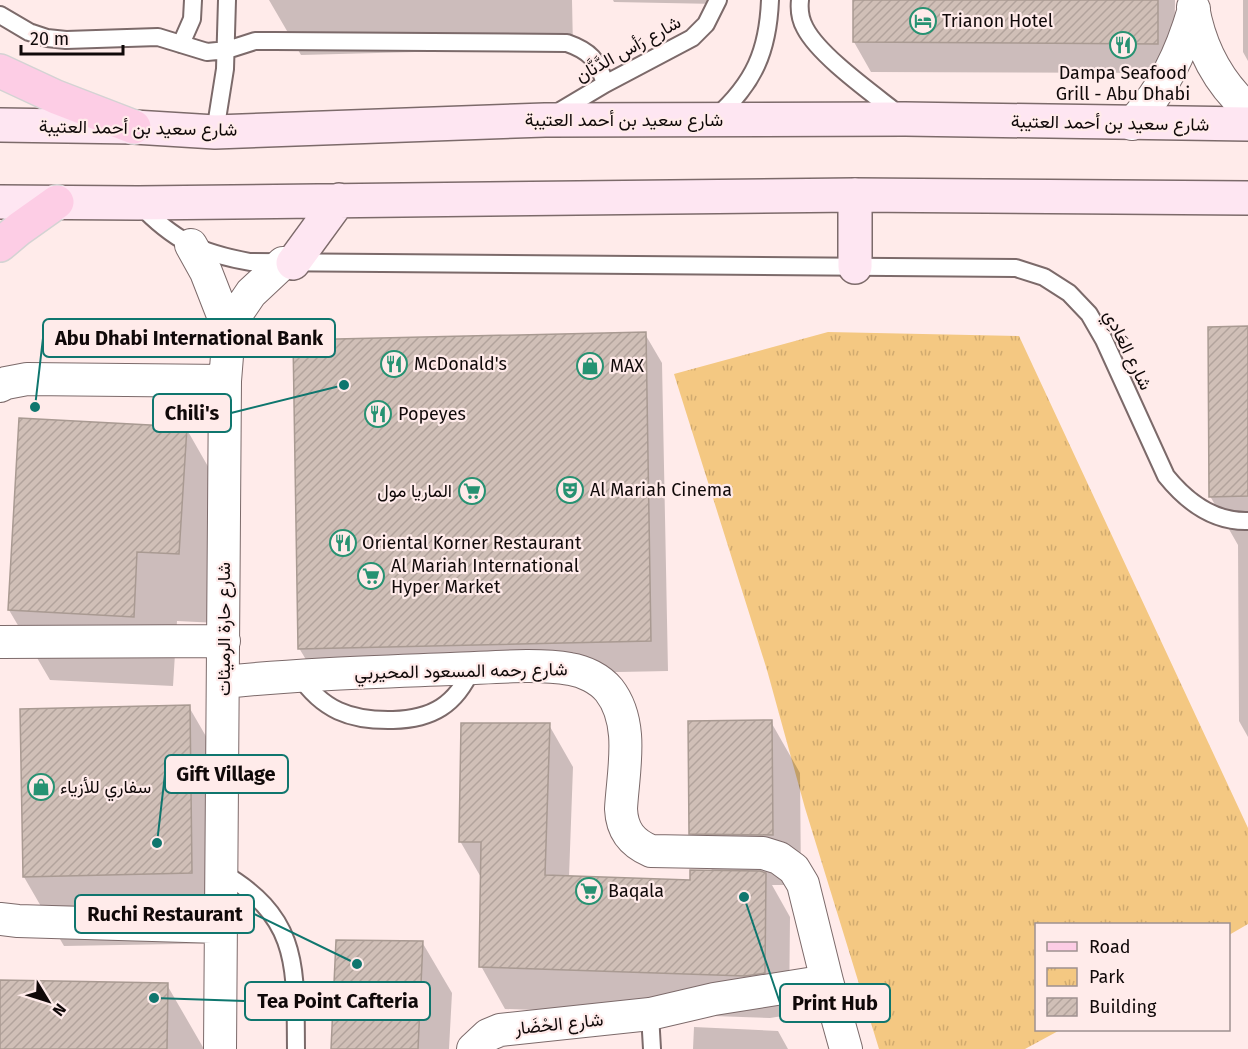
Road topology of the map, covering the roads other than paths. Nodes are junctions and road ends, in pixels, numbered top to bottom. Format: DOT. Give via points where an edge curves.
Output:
graph roads {
  1 [pos="193,0"];
  2 [pos="227,0"];
  3 [pos="718,0"];
  4 [pos="770,0"];
  5 [pos="800,0"];
  6 [pos="1193,4"];
  7 [pos="0,15"];
  8 [pos="181,44"];
  9 [pos="227,50"];
  10 [pos="0,71"];
  11 [pos="605,84"];
  12 [pos="1248,109"];
  13 [pos="905,119"];
  14 [pos="545,120"];
  15 [pos="713,120"];
  16 [pos="1132,124"];
  17 [pos="1248,124"];
  18 [pos="0,125"];
  19 [pos="134,127"];
  20 [pos="215,132"];
  21 [pos="855,195"];
  22 [pos="1245,199"];
  23 [pos="339,200"];
  24 [pos="0,202"];
  25 [pos="57,202"];
  26 [pos="138,203"];
  27 [pos="0,245"];
  28 [pos="191,245"];
  29 [pos="288,263"];
  30 [pos="855,267"];
  31 [pos="229,332"];
  32 [pos="225,381"];
  33 [pos="0,386"];
  34 [pos="1248,521"];
  35 [pos="224,641"];
  36 [pos="0,642"];
  37 [pos="472,668"];
  38 [pos="298,674"];
  39 [pos="224,682"];
  40 [pos="221,872"];
  41 [pos="0,919"];
  42 [pos="220,927"];
  43 [pos="827,981"];
  44 [pos="650,1014"];
  45 [pos="220,1049"];
  46 [pos="296,1049"];
  47 [pos="473,1049"];
  48 [pos="652,1049"];
  49 [pos="846,1049"];
  1 -- 8 [label="lane" via="192,20"];
  2 -- 9 [label="lane"];
  3 -- 11 [label="lane, شارع رَأس الدَّنَّان" via="706,24 692,38"];
  4 -- 15 [label="lane" via="763,52 751,78"];
  5 -- 13 [label="lane" via="805,27 820,48"];
  6 -- 12 [label="street" via="1211,63 1226,87"];
  6 -- 16 [label="street" via="1185,40 1171,70"];
  7 -- 8 [label="lane" via="47,38 158,37"];
  8 -- 9 [label="lane" via="207,52"];
  9 -- 11 [label="lane" via="274,40 567,43 592,57"];
  9 -- 20 [label="lane"];
  10 -- 19 [label="main road"];
  11 -- 14 [label="lane, شارع رَأس الدَّنَّان"];
  13 -- 15 [label="main road, شارع سعيد بن أحمد العتيبة"];
  13 -- 16 [label="main road, شارع سعيد بن أحمد العتيبة"];
  14 -- 15 [label="main road, شارع سعيد بن أحمد العتيبة"];
  14 -- 20 [label="main road, شارع سعيد بن أحمد العتيبة"];
  16 -- 17 [label="main road, شارع سعيد بن أحمد العتيبة"];
  18 -- 19 [label="main road, شارع سعيد بن أحمد العتيبة"];
  19 -- 20 [label="main road, شارع سعيد بن أحمد العتيبة"];
  21 -- 22 [label="main road"];
  21 -- 23 [label="main road"];
  21 -- 30 [label="main road"];
  23 -- 26 [label="main road"];
  23 -- 29 [label="main road"];
  24 -- 25 [label="main road"];
  25 -- 26 [label="main road"];
  25 -- 27 [label="main road"];
  26 -- 28 [label="lane, شارع العَادِي" via="160,226"];
  28 -- 29 [label="lane, شارع العَادِي" via="226,258"];
  28 -- 31 [label="street, شارع حارة الرميثات" via="219,301"];
  29 -- 30 [label="lane, شارع العَادِي"];
  29 -- 31 [label="street, شارع حارة الرميثات" via="251,293"];
  30 -- 34 [label="lane, شارع العَادِي" via="1016,268 1044,277 1069,293 1089,314 1104,340 1166,476 1180,494 1219,517"];
  31 -- 32 [label="street, شارع حارة الرميثات"];
  32 -- 33 [label="street" via="27,379"];
  32 -- 35 [label="street, شارع حارة الرميثات"];
  35 -- 36 [label="street"];
  35 -- 39 [label="street, شارع حارة الرميثات"];
  37 -- 38 [label="street, شارع رحمه المسعود المحيربي"];
  37 -- 38 [label="lane" via="466,683 443,707 429,715 405,720 364,720 340,713 319,700"];
  37 -- 43 [label="street, شارع رحمه المسعود المحيربي" via="572,669 591,676 608,689 620,706 625,726 621,821 632,840 651,851 763,853 779,858 794,869 803,884"];
  38 -- 39 [label="street, شارع رحمه المسعود المحيربي"];
  39 -- 40 [label="street, شارع حارة الرميثات"];
  40 -- 42 [label="street, شارع حارة الرميثات"];
  40 -- 46 [label="lane" via="244,885 262,902 278,923 288,946 294,971"];
  41 -- 42 [label="street"];
  42 -- 45 [label="street, شارع حارة الرميثات"];
  43 -- 44 [label="street, شارع الحْضَار" via="714,999"];
  43 -- 49 [label="street, شارع رحمه المسعود المحيربي"];
  44 -- 47 [label="street, شارع الحْضَار" via="500,1030"];
  44 -- 48 [label="lane"];
}
